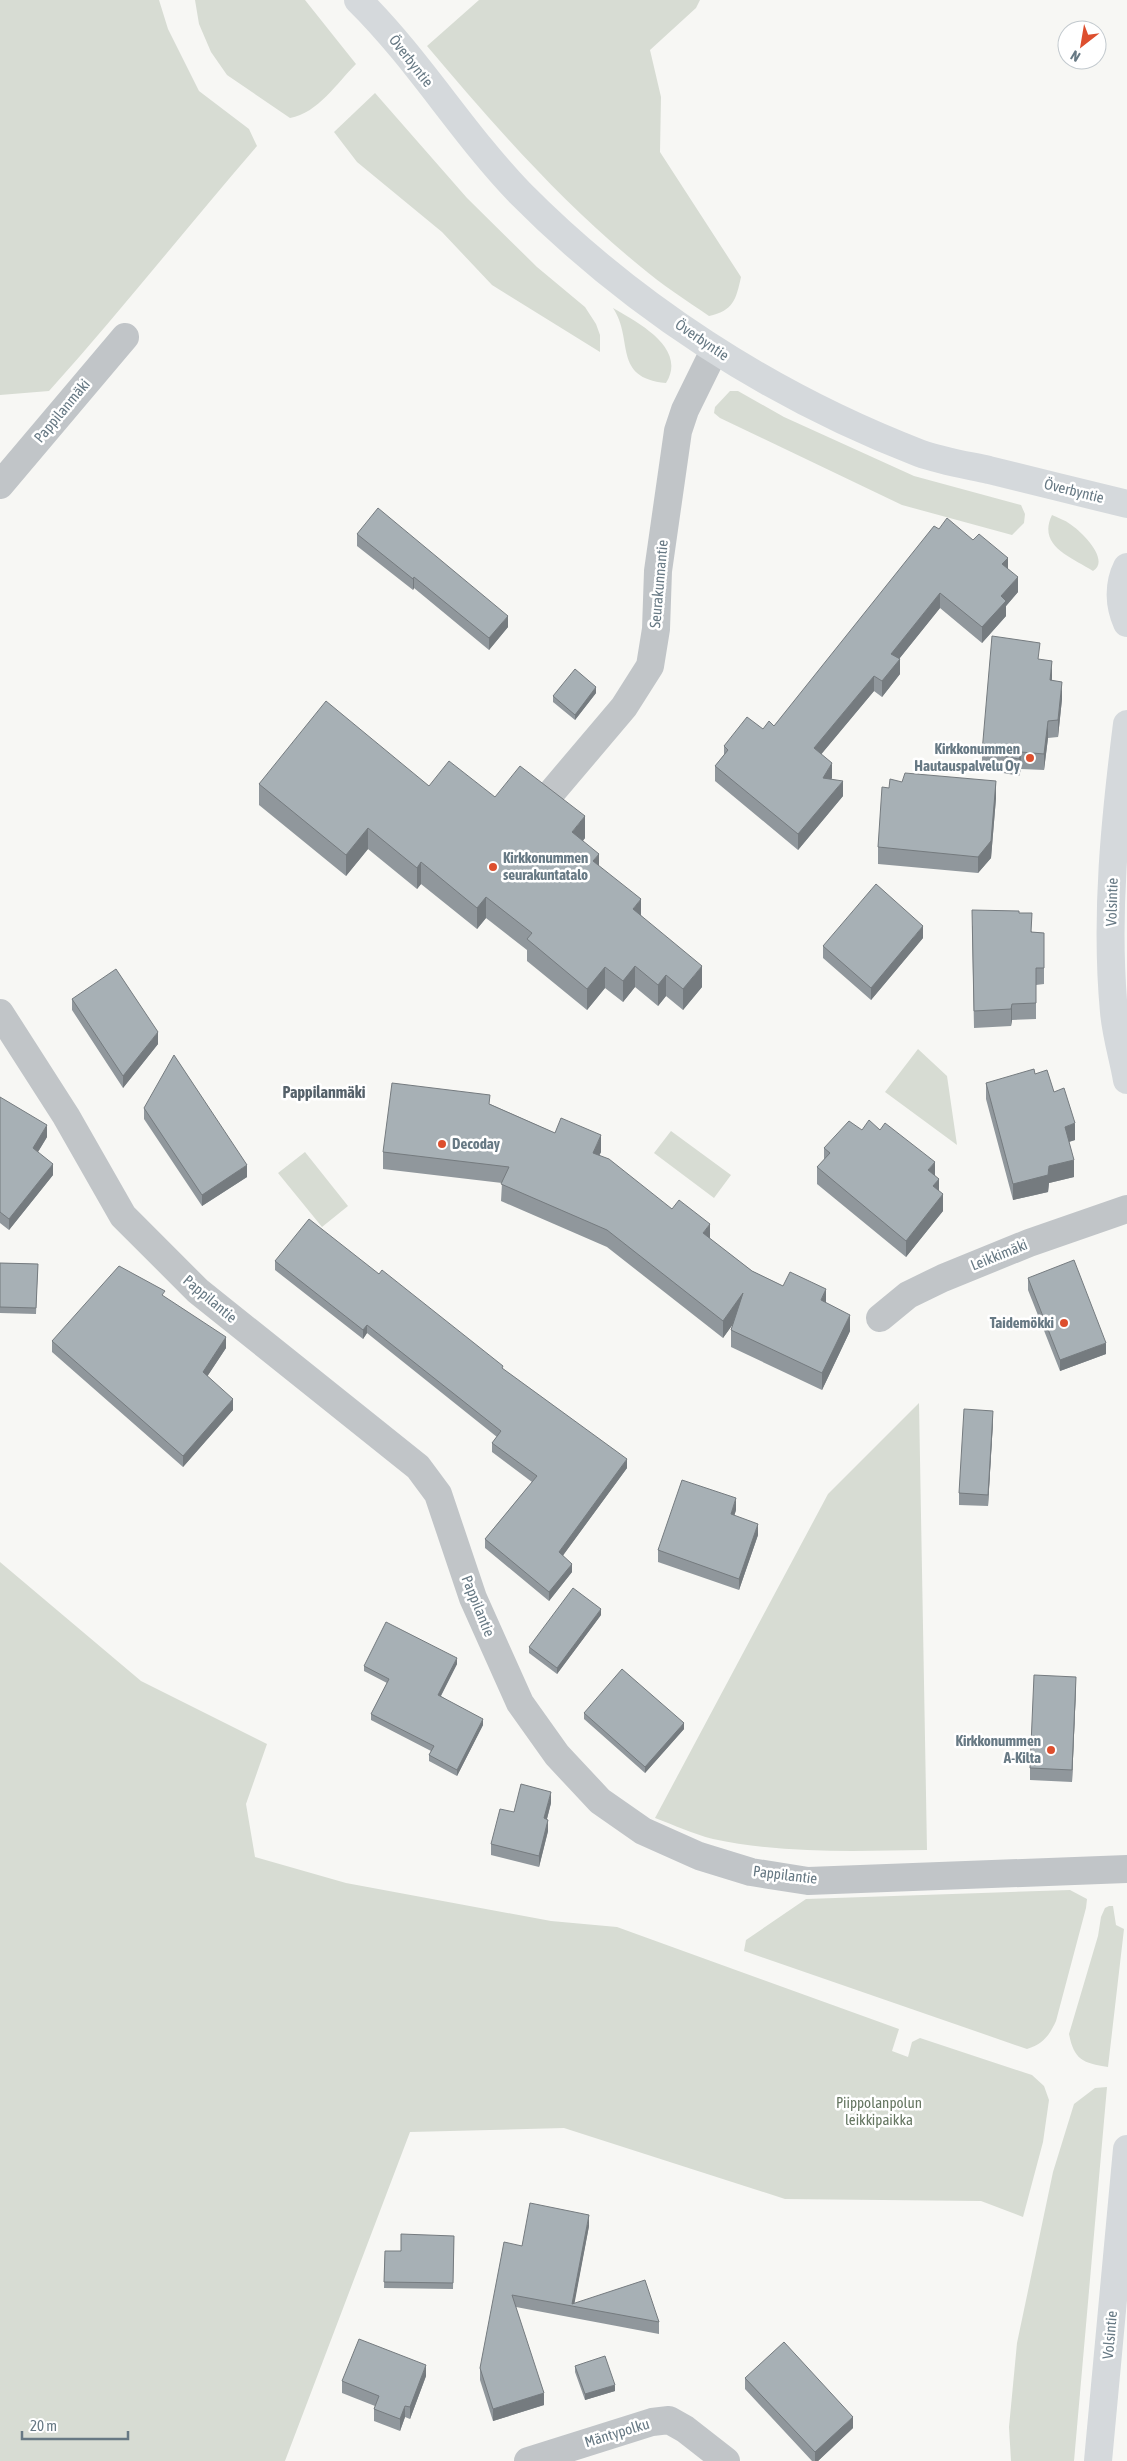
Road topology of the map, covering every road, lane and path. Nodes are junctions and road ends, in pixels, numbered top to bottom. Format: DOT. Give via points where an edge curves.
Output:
graph roads {
  1 [pos="358,0"];
  2 [pos="372,9"];
  3 [pos="125,337"];
  4 [pos="714,350"];
  5 [pos="0,485"];
  6 [pos="1127,504"];
  7 [pos="1127,567"];
  8 [pos="1127,623"];
  9 [pos="1127,724"];
  10 [pos="552,792"];
  11 [pos="0,1013"];
  12 [pos="1127,1080"];
  13 [pos="1127,1209"];
  14 [pos="880,1318"];
  15 [pos="1127,1869"];
  16 [pos="1127,2150"];
  17 [pos="528,2461"];
  18 [pos="726,2461"];
  19 [pos="1098,2461"];
  1 -- 2 [label="street, Överbyntie"];
  2 -- 4 [label="street, Överbyntie" via="471,137 520,192 567,238 619,281"];
  3 -- 5 [label="street, Pappilanmäki"];
  4 -- 6 [label="street, Överbyntie" via="816,407 921,454"];
  4 -- 10 [label="street, Seurakunnantie" via="678,431 658,571 656,629 650,666 624,707"];
  7 -- 8 [label="street" via="1121,580 1121,611"];
  9 -- 12 [label="street, Volsintie" via="1110,903 1114,1015"];
  11 -- 15 [label="street, Pappilantie" via="66,1116 123,1216 198,1291 418,1467 438,1494 473,1598 520,1703 557,1755 600,1801 643,1831 699,1856 751,1872 808,1881"];
  13 -- 14 [label="street, Leikkimäki" via="1029,1243 943,1278 908,1295"];
  16 -- 19 [label="street, Volsintie"];
  17 -- 18 [label="street, Mäntypolku" via="652,2422 669,2420"];
}
